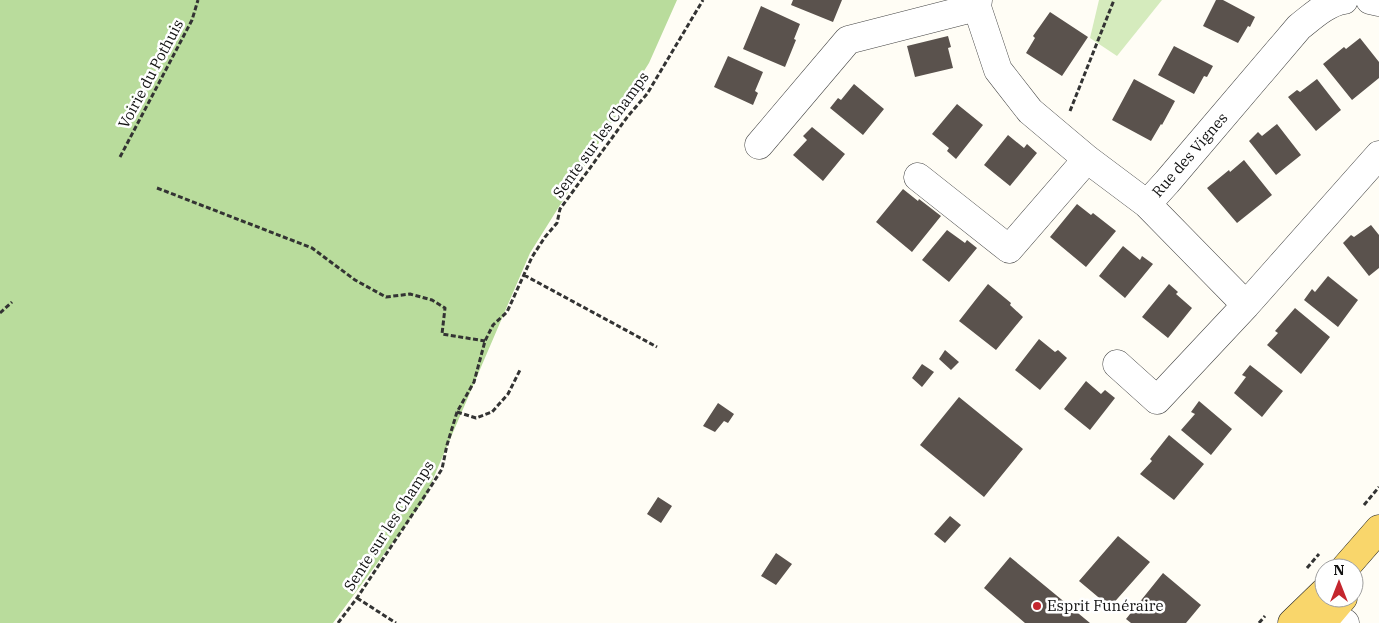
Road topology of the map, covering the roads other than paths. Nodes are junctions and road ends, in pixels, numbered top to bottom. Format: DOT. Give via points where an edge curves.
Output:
graph roads {
  1 [pos="1344,0"];
  2 [pos="1370,0"];
  3 [pos="1379,2"];
  4 [pos="978,4"];
  5 [pos="759,146"];
  6 [pos="1379,154"];
  7 [pos="1087,159"];
  8 [pos="918,177"];
  9 [pos="1147,204"];
  10 [pos="1246,305"];
  11 [pos="1117,364"];
  12 [pos="1379,529"];
  13 [pos="1379,556"];
  14 [pos="1354,558"];
  15 [pos="1364,573"];
  16 [pos="1333,610"];
  17 [pos="1292,623"];
  1 -- 9 [label="street, Rue des Vignes" via="1321,10 1299,28"];
  2 -- 3 [label="street"];
  4 -- 5 [label="street" via="848,40"];
  4 -- 7 [label="street, Rue des Vignes" via="998,70 1030,111"];
  6 -- 10 [label="street"];
  7 -- 8 [label="street" via="1009,249"];
  7 -- 9 [label="street, Rue des Vignes"];
  9 -- 10 [label="street"];
  10 -- 11 [label="street" via="1157,400"];
  12 -- 14 [label="main road"];
  13 -- 15 [label="main road"];
  16 -- 17 [label="main road"];
}
